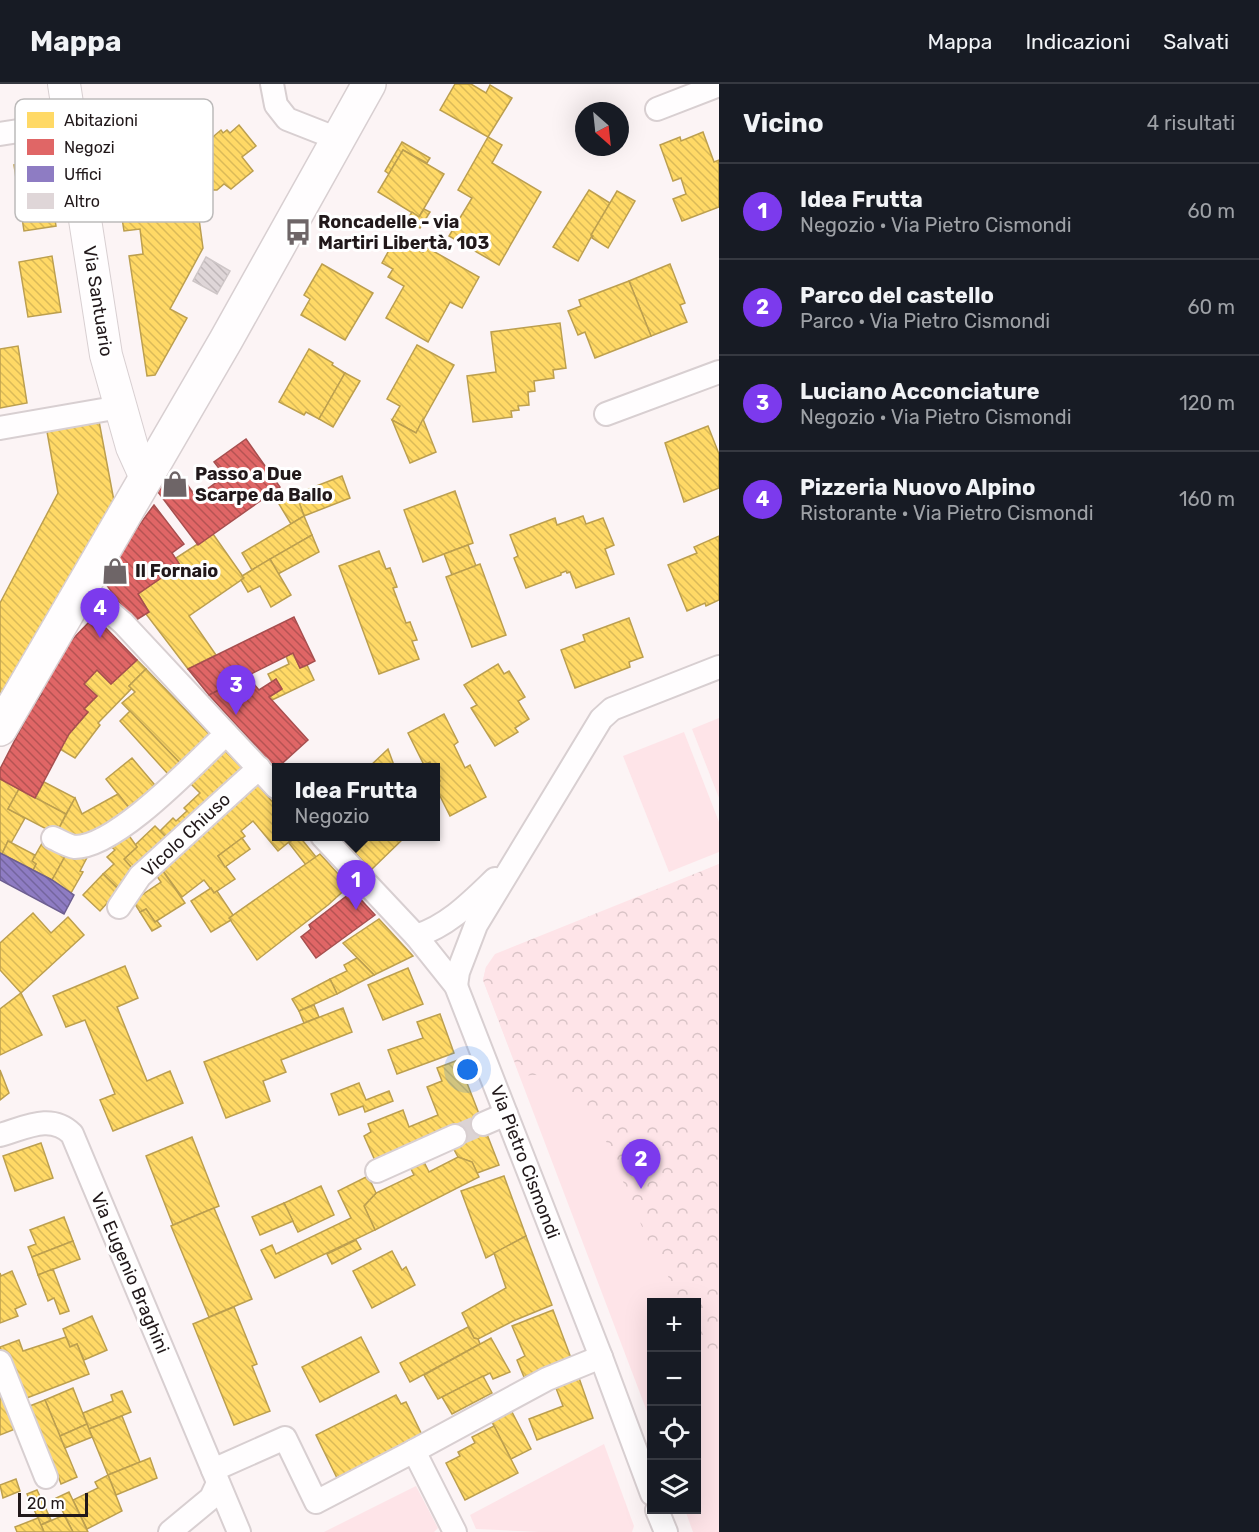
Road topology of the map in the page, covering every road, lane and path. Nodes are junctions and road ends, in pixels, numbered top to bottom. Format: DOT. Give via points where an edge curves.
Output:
graph roads {
  1 [pos="64,84"];
  2 [pos="272,84"];
  3 [pos="369,84"];
  4 [pos="719,85"];
  5 [pos="66,99"];
  6 [pos="657,109"];
  7 [pos="15,132"];
  8 [pos="0,134"];
  9 [pos="338,139"];
  10 [pos="85,222"];
  11 [pos="719,372"];
  12 [pos="120,407"];
  13 [pos="606,414"];
  14 [pos="0,428"];
  15 [pos="146,478"];
  16 [pos="73,603"];
  17 [pos="719,668"];
  18 [pos="0,729"];
  19 [pos="226,734"];
  20 [pos="259,768"];
  21 [pos="272,783"];
  22 [pos="53,838"];
  23 [pos="326,841"];
  24 [pos="524,846"];
  25 [pos="119,907"];
  26 [pos="455,916"];
  27 [pos="416,936"];
  28 [pos="440,964"];
  29 [pos="456,986"];
  30 [pos="506,1114"];
  31 [pos="483,1124"];
  32 [pos="0,1135"];
  33 [pos="455,1136"];
  34 [pos="376,1171"];
  35 [pos="601,1357"];
  36 [pos="0,1362"];
  37 [pos="414,1451"];
  38 [pos="216,1476"];
  39 [pos="46,1477"];
  40 [pos="647,1483"];
  41 [pos="659,1514"];
  42 [pos="170,1532"];
  43 [pos="239,1532"];
  44 [pos="455,1532"];
  45 [pos="666,1532"];
  1 -- 5 [label="street, Via Santuario"];
  2 -- 9 [label="street" via="276,105 287,119"];
  3 -- 9 [label="main road"];
  4 -- 6 [label="street"];
  7 -- 8 [label="street"];
  9 -- 15 [label="main road"];
  10 -- 12 [label="street, Via Santuario" via="106,355"];
  11 -- 13 [label="street"];
  12 -- 14 [label="street"];
  12 -- 15 [label="street, Via Santuario"];
  15 -- 16 [label="main road"];
  16 -- 18 [label="main road"];
  16 -- 19 [label="street" via="90,601 123,623"];
  17 -- 24 [label="street" via="612,709 601,719"];
  19 -- 20 [label="street"];
  19 -- 22 [label="street" via="133,820 89,845 70,846"];
  20 -- 21 [label="street"];
  20 -- 25 [label="street, Vicolo Chiuso" via="140,876"];
  23 -- 27 [label="street, Via Pietro Cismondi"];
  24 -- 26 [label="street"];
  24 -- 29 [label="street" via="476,925"];
  26 -- 27 [label="street"];
  26 -- 28 [label="street" via="437,942"];
  27 -- 28 [label="street, Via Pietro Cismondi"];
  28 -- 29 [label="street, Via Pietro Cismondi"];
  29 -- 30 [label="street, Via Pietro Cismondi"];
  30 -- 31 [label="street"];
  30 -- 35 [label="street, Via Pietro Cismondi"];
  32 -- 38 [label="street, Via Eugenio Braghini" via="44,1122 64,1126 72,1134"];
  33 -- 34 [label="street"];
  35 -- 37 [label="street" via="547,1378"];
  35 -- 40 [label="street, Via Pietro Cismondi"];
  36 -- 39 [label="street"];
  37 -- 38 [label="street" via="316,1503 285,1438"];
  37 -- 44 [label="street"];
  38 -- 42 [label="street" via="211,1498"];
  38 -- 43 [label="street, Via Eugenio Braghini"];
  41 -- 45 [label="street"];
}
